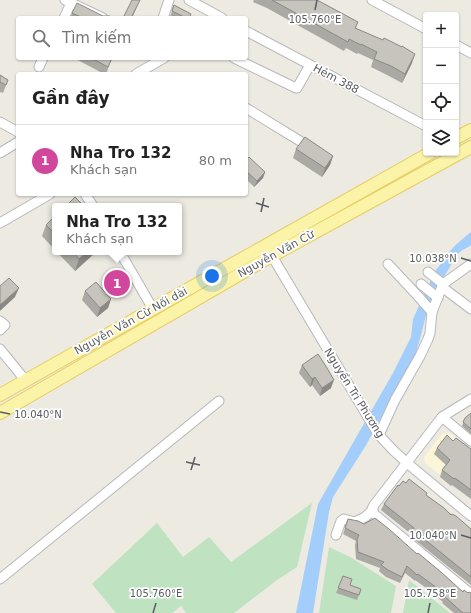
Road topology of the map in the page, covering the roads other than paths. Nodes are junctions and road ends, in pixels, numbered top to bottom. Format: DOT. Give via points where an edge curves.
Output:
graph roads {
  1 [pos="170,0"];
  2 [pos="189,0"];
  3 [pos="372,0"];
  4 [pos="68,2"];
  5 [pos="64,16"];
  6 [pos="99,16"];
  7 [pos="164,16"];
  8 [pos="218,16"];
  9 [pos="423,27"];
  10 [pos="248,32"];
  11 [pos="459,47"];
  12 [pos="471,53"];
  13 [pos="42,60"];
  14 [pos="160,60"];
  15 [pos="238,60"];
  16 [pos="310,65"];
  17 [pos="39,67"];
  18 [pos="140,72"];
  19 [pos="248,109"];
  20 [pos="0,122"];
  21 [pos="423,124"];
  22 [pos="471,130"];
  23 [pos="16,131"];
  24 [pos="459,136"];
  25 [pos="300,141"];
  26 [pos="16,143"];
  27 [pos="471,147"];
  28 [pos="0,153"];
  29 [pos="425,156"];
  30 [pos="47,196"];
  31 [pos="0,223"];
  32 [pos="269,251"];
  33 [pos="122,255"];
  34 [pos="388,264"];
  35 [pos="471,264"];
  36 [pos="430,274"];
  37 [pos="442,284"];
  38 [pos="423,286"];
  39 [pos="436,296"];
  40 [pos="153,309"];
  41 [pos="471,309"];
  42 [pos="431,311"];
  43 [pos="0,321"];
  44 [pos="0,330"];
  45 [pos="0,349"];
  46 [pos="26,381"];
  47 [pos="0,395"];
  48 [pos="471,400"];
  49 [pos="219,401"];
  50 [pos="0,413"];
  51 [pos="442,417"];
  52 [pos="378,435"];
  53 [pos="471,441"];
  54 [pos="406,463"];
  55 [pos="372,509"];
  56 [pos="471,516"];
  57 [pos="336,535"];
  58 [pos="0,579"];
  59 [pos="471,594"];
  1 -- 7 [label="street"];
  2 -- 8 [label="street"];
  3 -- 9 [label="street"];
  4 -- 5 [label="street"];
  4 -- 6 [label="street"];
  10 -- 16 [label="street, Hẻm 388"];
  11 -- 12 [label="street"];
  13 -- 17 [label="street"];
  14 -- 18 [label="street"];
  15 -- 16 [label="street" via="296,88"];
  16 -- 21 [label="street, Hẻm 388"];
  19 -- 25 [label="street"];
  20 -- 23 [label="street"];
  22 -- 24 [label="main road"];
  26 -- 28 [label="street"];
  27 -- 32 [label="main road, Nguyễn Văn Cừ"];
  29 -- 32 [label="main road, Nguyễn Văn Cừ Nối dài"];
  30 -- 31 [label="street"];
  32 -- 40 [label="main road, Nguyễn Văn Cừ Nối dài"];
  32 -- 50 [label="main road, Nguyễn Văn Cừ"];
  32 -- 52 [label="street, Nguyển Tri Phương"];
  33 -- 40 [label="street"];
  34 -- 42 [label="street"];
  35 -- 37 [label="street"];
  36 -- 37 [label="street"];
  37 -- 39 [label="street"];
  37 -- 41 [label="street"];
  38 -- 39 [label="street"];
  39 -- 42 [label="street"];
  40 -- 46 [label="main road, Nguyễn Văn Cừ Nối dài"];
  42 -- 52 [label="street" via="428,339"];
  43 -- 44 [label="street" via="5,325"];
  45 -- 46 [label="street"];
  46 -- 47 [label="main road, Nguyễn Văn Cừ Nối dài"];
  48 -- 51 [label="street"];
  49 -- 58 [label="street"];
  51 -- 53 [label="street"];
  51 -- 54 [label="street"];
  52 -- 54 [label="street, Nguyển Tri Phương"];
  54 -- 55 [label="street"];
  54 -- 56 [label="street, Nguyển Tri Phương"];
  55 -- 57 [label="street" via="365,517 355,522 344,519 341,521"];
  55 -- 59 [label="street" via="374,514"];
}
